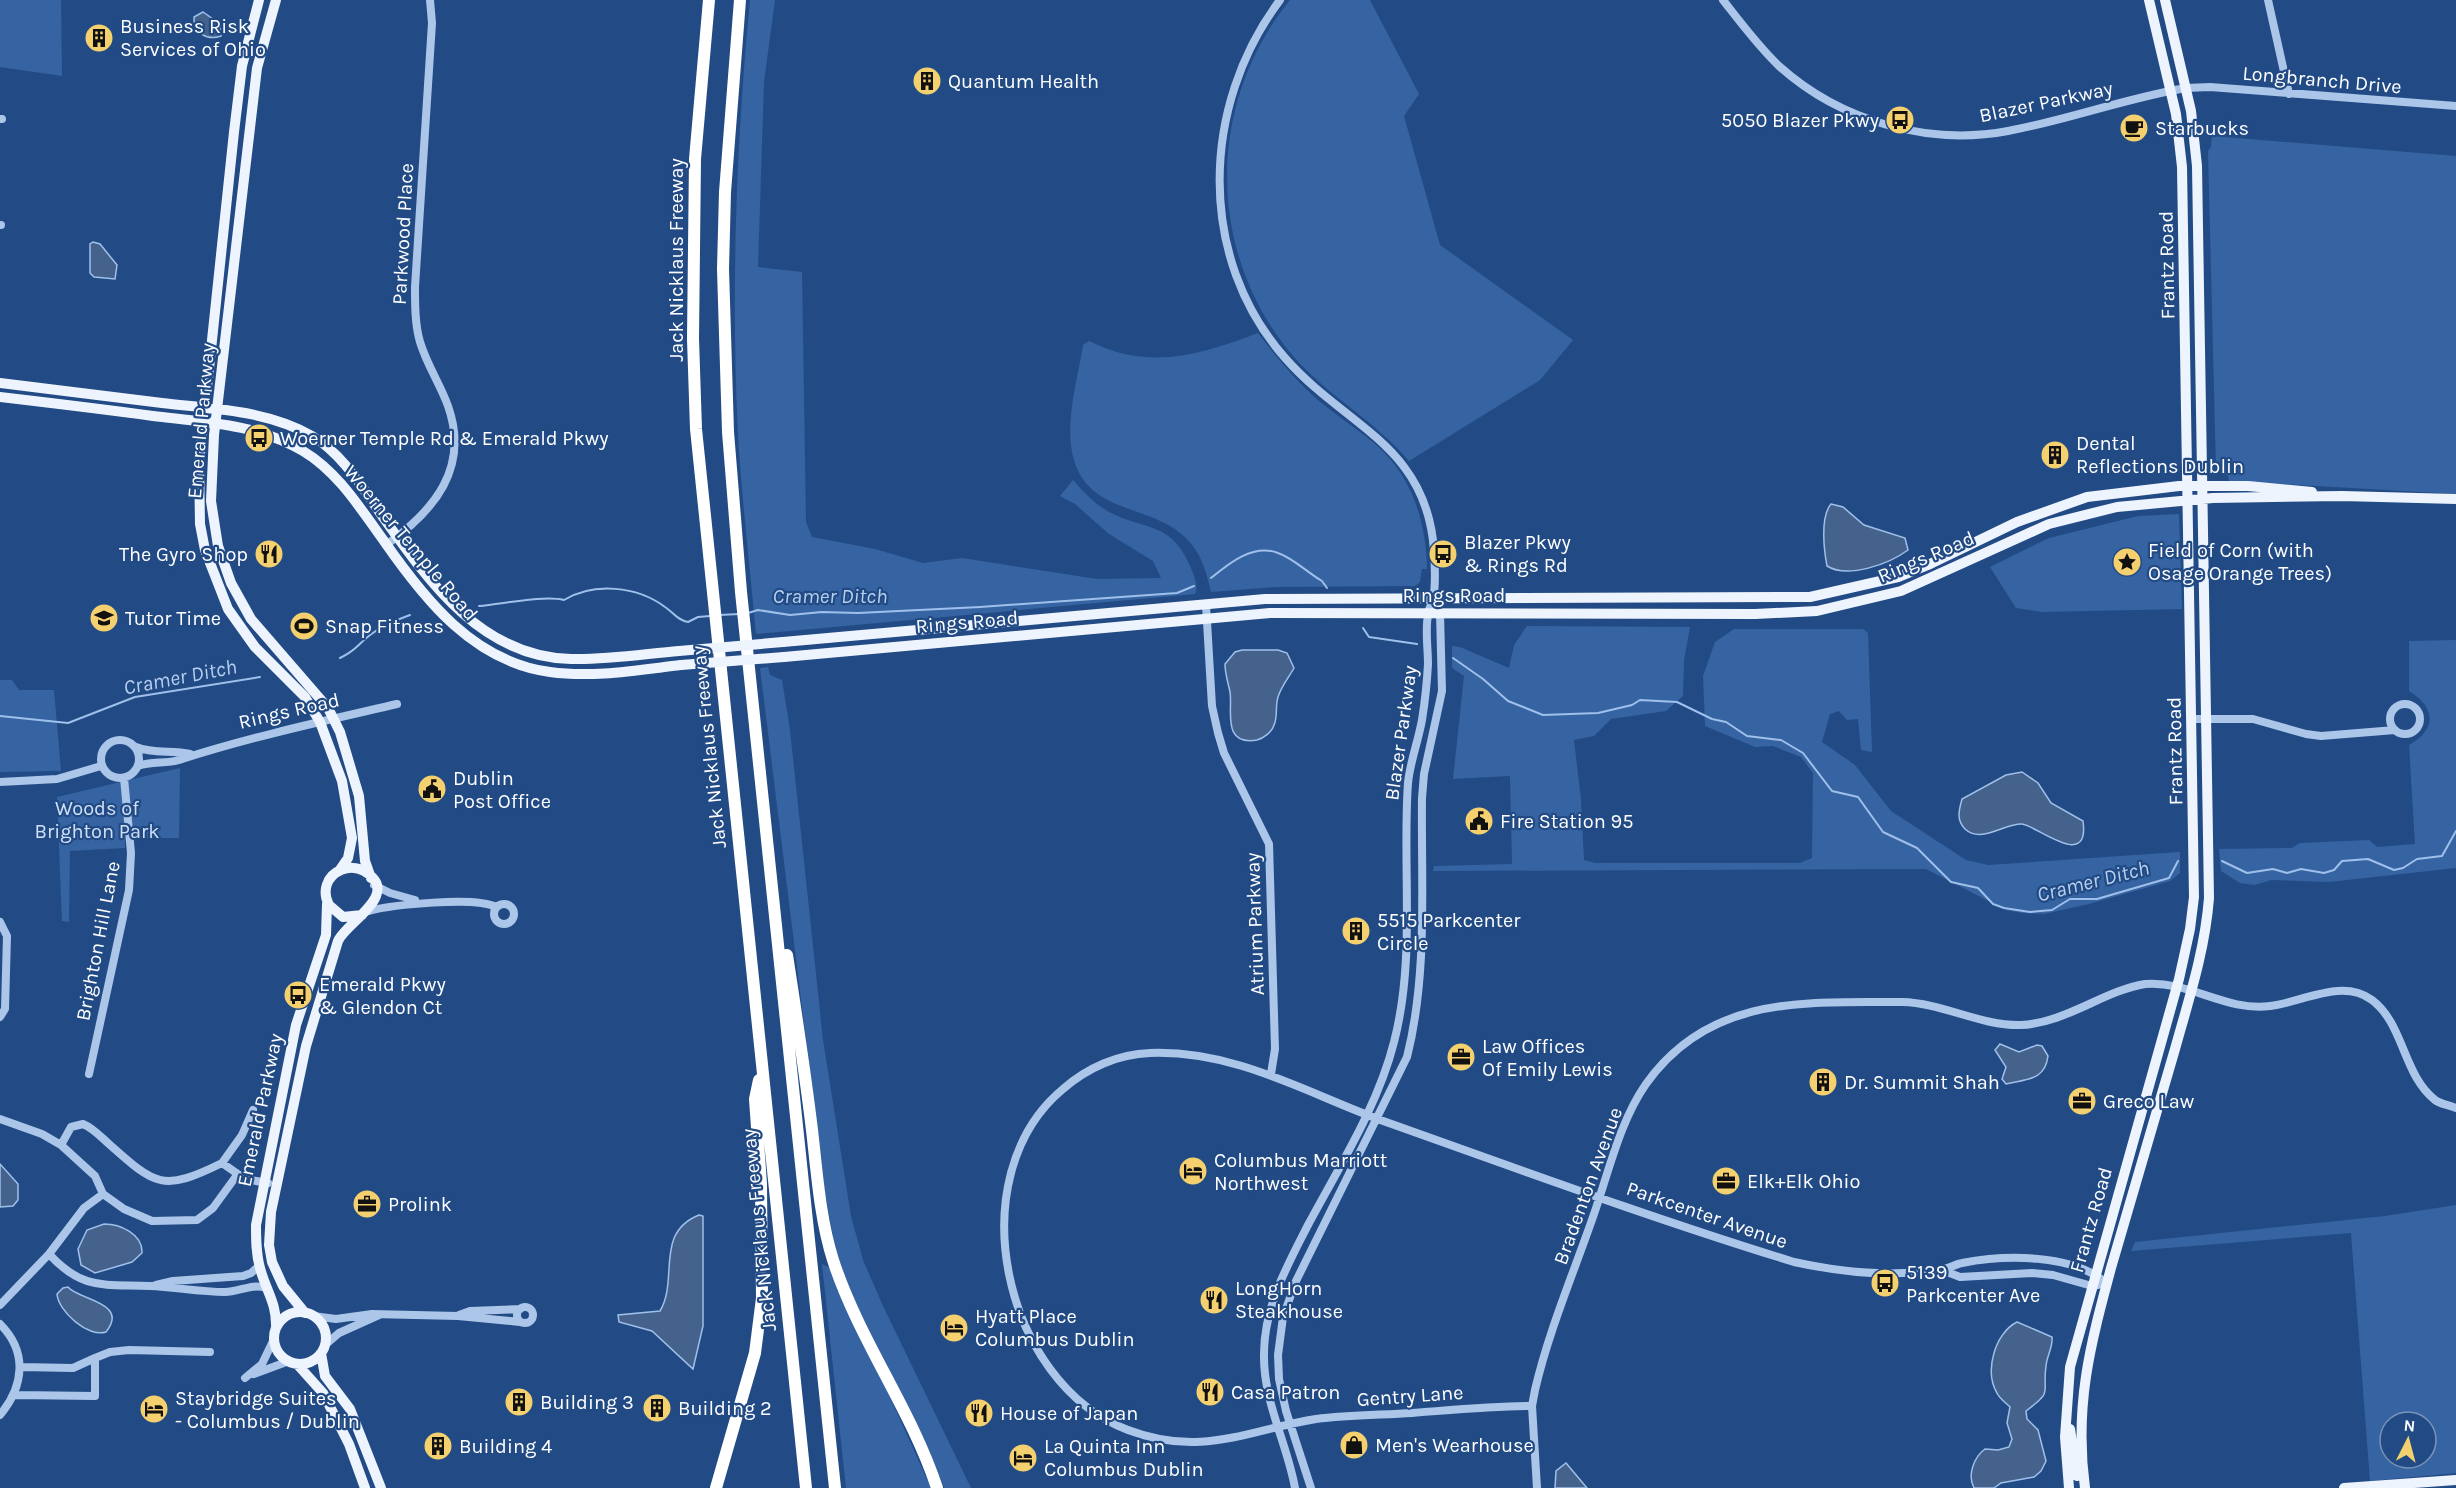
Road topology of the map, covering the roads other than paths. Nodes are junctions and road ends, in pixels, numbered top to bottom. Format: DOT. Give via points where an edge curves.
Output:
graph roads {
  1 [pos="259,0"];
  2 [pos="276,0"];
  3 [pos="430,0"];
  4 [pos="702,0"];
  5 [pos="709,0"];
  6 [pos="740,0"];
  7 [pos="1280,0"];
  8 [pos="1723,0"];
  9 [pos="2149,0"];
  10 [pos="2165,0"];
  11 [pos="2268,0"];
  12 [pos="2156,30"];
  13 [pos="2186,88"];
  14 [pos="2171,90"];
  15 [pos="2289,94"];
  16 [pos="2456,106"];
  17 [pos="695,159"];
  18 [pos="2196,160"];
  19 [pos="0,383"];
  20 [pos="0,397"];
  21 [pos="206,408"];
  22 [pos="218,409"];
  23 [pos="204,422"];
  24 [pos="216,423"];
  25 [pos="2188,486"];
  26 [pos="2204,486"];
  27 [pos="2342,496"];
  28 [pos="2189,499"];
  29 [pos="2204,499"];
  30 [pos="2456,499"];
  31 [pos="397,537"];
  32 [pos="386,545"];
  33 [pos="1433,598"];
  34 [pos="1206,605"];
  35 [pos="1428,613"];
  36 [pos="1440,613"];
  37 [pos="1209,618"];
  38 [pos="550,657"];
  39 [pos="549,672"];
  40 [pos="397,704"];
  41 [pos="334,719"];
  42 [pos="2192,719"];
  43 [pos="2207,719"];
  44 [pos="320,722"];
  45 [pos="2395,730"];
  46 [pos="136,747"];
  47 [pos="190,754"];
  48 [pos="101,766"];
  49 [pos="138,766"];
  50 [pos="124,778"];
  51 [pos="0,782"];
  52 [pos="339,871"];
  53 [pos="372,881"];
  54 [pos="772,890"];
  55 [pos="327,901"];
  56 [pos="433,903"];
  57 [pos="496,907"];
  58 [pos="365,913"];
  59 [pos="1,923"];
  60 [pos="2177,988"];
  61 [pos="2191,992"];
  62 [pos="2,1016"];
  63 [pos="762,1064"];
  64 [pos="88,1074"];
  65 [pos="1271,1074"];
  66 [pos="2456,1108"];
  67 [pos="253,1110"];
  68 [pos="1366,1114"];
  69 [pos="0,1119"];
  70 [pos="1378,1119"];
  71 [pos="61,1145"];
  72 [pos="222,1164"];
  73 [pos="237,1175"];
  74 [pos="263,1182"];
  75 [pos="276,1184"];
  76 [pos="103,1194"];
  77 [pos="1600,1197"];
  78 [pos="49,1254"];
  79 [pos="259,1266"];
  80 [pos="1942,1270"];
  81 [pos="2095,1273"];
  82 [pos="2107,1284"];
  83 [pos="150,1286"];
  84 [pos="2092,1286"];
  85 [pos="266,1287"];
  86 [pos="0,1305"];
  87 [pos="520,1309"];
  88 [pos="309,1314"];
  89 [pos="380,1314"];
  90 [pos="458,1316"];
  91 [pos="520,1322"];
  92 [pos="0,1324"];
  93 [pos="276,1328"];
  94 [pos="274,1339"];
  95 [pos="323,1349"];
  96 [pos="210,1352"];
  97 [pos="95,1358"];
  98 [pos="293,1363"];
  99 [pos="21,1366"];
  100 [pos="14,1395"];
  101 [pos="1532,1406"];
  102 [pos="2066,1408"];
  103 [pos="0,1415"];
  104 [pos="1291,1425"];
  105 [pos="1278,1429"];
  106 [pos="2456,1480"];
  107 [pos="365,1488"];
  108 [pos="381,1488"];
  109 [pos="716,1488"];
  110 [pos="806,1488"];
  111 [pos="835,1488"];
  112 [pos="937,1488"];
  113 [pos="1294,1488"];
  114 [pos="1311,1488"];
  115 [pos="1537,1488"];
  116 [pos="2068,1488"];
  117 [pos="2080,1488"];
  118 [pos="2085,1488"];
  119 [pos="2344,1488"];
  1 -- 21 [label="main road, Emerald Parkway" via="242,66"];
  2 -- 22 [label="main road, Emerald Parkway" via="257,68"];
  3 -- 31 [label="street, Parkwood Place" via="432,23 414,287 416,317 427,364 448,405 454,442 443,490 429,509"];
  4 -- 17 [label="highway"];
  5 -- 17 [label="highway, Jack Nicklaus Freeway"];
  6 -- 54 [label="highway" via="725,192 728,432"];
  7 -- 33 [label="street, Blazer Parkway" via="1251,44 1227,106 1219,183 1228,249 1255,314 1284,358 1317,390 1378,437 1406,468 1430,526"];
  8 -- 14 [label="street, Blazer Parkway" via="1766,53 1812,91 1866,118 1911,130 1994,134"];
  9 -- 12 [label="main road, Frantz Road"];
  10 -- 13 [label="main road, Frantz Road"];
  11 -- 15 [label="street"];
  12 -- 13 [label="main road"];
  12 -- 14 [label="main road, Frantz Road"];
  13 -- 14 [label="street, Blazer Parkway"];
  13 -- 15 [label="street, Longbranch Drive"];
  13 -- 18 [label="main road, Frantz Road"];
  14 -- 18 [label="main road" via="2181,105"];
  14 -- 25 [label="main road, Frantz Road" via="2182,167"];
  15 -- 16 [label="street, Longbranch Drive"];
  17 -- 63 [label="highway, Jack Nicklaus Freeway" via="696,429"];
  18 -- 26 [label="main road, Frantz Road"];
  19 -- 21 [label="main road, Woerner Temple Road"];
  20 -- 23 [label="main road, Woerner Temple Road"];
  21 -- 22 [label="main road, Woerner Temple Road"];
  21 -- 23 [label="main road, Emerald Parkway"];
  22 -- 24 [label="main road, Emerald Parkway"];
  22 -- 31 [label="main road, Woerner Temple Road" via="281,422 313,437 339,458"];
  23 -- 24 [label="main road, Woerner Temple Road"];
  23 -- 44 [label="main road, Emerald Parkway" via="198,482 200,524 219,591 255,648 305,697"];
  24 -- 32 [label="main road, Woerner Temple Road" via="275,437 303,451 350,494"];
  24 -- 41 [label="main road, Emerald Parkway" via="211,501 218,546 231,583 250,619 314,689"];
  25 -- 26 [label="main road, Rings Road"];
  25 -- 28 [label="main road, Frantz Road"];
  25 -- 33 [label="main road, Rings Road" via="2144,488 2080,499 2017,522 1898,577 1810,597"];
  26 -- 27 [label="main road, Rings Road" via="2280,488"];
  26 -- 29 [label="main road, Frantz Road"];
  27 -- 29 [label="main road, Rings Road"];
  27 -- 30 [label="main road, Rings Road"];
  28 -- 29 [label="main road, Rings Road"];
  28 -- 36 [label="main road, Rings Road" via="2117,507 2049,524 1901,591 1817,610 1765,614"];
  28 -- 42 [label="main road, Frantz Road"];
  29 -- 43 [label="main road, Frantz Road"];
  31 -- 32 [label="street, Parkwood Place"];
  31 -- 38 [label="main road, Woerner Temple Road" via="444,597 478,628 509,646"];
  32 -- 39 [label="main road, Woerner Temple Road" via="470,640 504,660"];
  33 -- 34 [label="main road, Rings Road" via="1308,598"];
  33 -- 35 [label="street, Blazer Parkway"];
  33 -- 36 [label="street, Blazer Parkway"];
  34 -- 37 [label="street, Atrium Parkway"];
  34 -- 38 [label="main road, Rings Road, bridge" via="593,658"];
  35 -- 36 [label="main road, Rings Road"];
  35 -- 37 [label="main road, Rings Road" via="1298,612"];
  35 -- 68 [label="street, Blazer Parkway" via="1425,697 1408,786 1404,986 1394,1042"];
  36 -- 70 [label="street, Blazer Parkway" via="1441,702 1422,798 1420,987 1407,1058"];
  37 -- 39 [label="main road, Rings Road, bridge" via="597,674"];
  37 -- 65 [label="street, Atrium Parkway" via="1212,706 1218,733 1269,844 1275,1049"];
  40 -- 41 [label="street, Rings Road"];
  41 -- 44 [label="street, Rings Road"];
  41 -- 53 [label="main road, Emerald Parkway" via="359,796 365,861"];
  42 -- 43 [label="street"];
  42 -- 60 [label="main road, Frantz Road" via="2194,897"];
  43 -- 45 [label="street" via="2253,719 2321,736"];
  43 -- 61 [label="main road, Frantz Road" via="2209,898"];
  44 -- 47 [label="street, Rings Road"];
  44 -- 52 [label="main road, Emerald Parkway" via="342,781 351,838 348,858"];
  46 -- 47 [label="street, Rings Road"];
  46 -- 48 [label="street" via="126,740 113,740 101,754"];
  46 -- 49 [label="street"];
  47 -- 49 [label="street, Rings Road" via="179,760"];
  48 -- 50 [label="street" via="108,774"];
  48 -- 51 [label="street" via="57,779"];
  49 -- 50 [label="street"];
  50 -- 64 [label="street, Brighton Hill Lane" via="131,853 129,890"];
  52 -- 53 [label="main road" via="354,868"];
  52 -- 55 [label="main road" via="326,886"];
  53 -- 56 [label="street" via="404,898"];
  53 -- 58 [label="main road" via="375,899"];
  54 -- 111 [label="highway"];
  54 -- 112 [label="highway" via="790,976 820,1200 832,1258"];
  55 -- 58 [label="main road" via="343,917"];
  55 -- 74 [label="main road, Emerald Parkway" via="326,935 296,1025"];
  56 -- 57 [label="street"];
  56 -- 58 [label="street" via="395,905"];
  58 -- 75 [label="main road, Emerald Parkway" via="340,936 316,1009"];
  59 -- 62 [label="street" via="7,936"];
  60 -- 61 [label="street, Bradenton Avenue"];
  60 -- 77 [label="street, Bradenton Avenue" via="2151,983 2137,985 2045,1021 2021,1025 1992,1022 1921,1003 1792,1004 1743,1013 1693,1037 1646,1084 1620,1135"];
  60 -- 81 [label="main road, Frantz Road"];
  61 -- 66 [label="street, Bradenton Avenue" via="2233,1005 2269,1007 2327,992 2351,991 2372,1000 2387,1018 2417,1081 2436,1101"];
  61 -- 82 [label="main road, Frantz Road"];
  63 -- 109 [label="highway" via="755,1099 761,1184 762,1298 753,1362"];
  63 -- 110 [label="highway, Jack Nicklaus Freeway"];
  65 -- 68 [label="street, Parkcenter Avenue"];
  65 -- 105 [label="street, Gentry Lane" via="1204,1058 1155,1053 1123,1057 1081,1075 1050,1101 1023,1142 1008,1186 1004,1235 1024,1320 1047,1365 1075,1399 1124,1429 1173,1441 1228,1440"];
  67 -- 72 [label="street"];
  68 -- 70 [label="street, Parkcenter Avenue"];
  68 -- 105 [label="street, Blazer Parkway" via="1286,1268 1272,1303 1263,1354"];
  69 -- 71 [label="street"];
  70 -- 77 [label="street, Parkcenter Avenue"];
  70 -- 104 [label="street, Blazer Parkway" via="1286,1307 1278,1355 1279,1379"];
  71 -- 72 [label="street" via="71,1127 83,1124 141,1173 171,1183 196,1177"];
  71 -- 76 [label="street" via="95,1176"];
  72 -- 73 [label="street"];
  73 -- 74 [label="street"];
  73 -- 76 [label="street" via="213,1208 197,1220 152,1221 124,1209"];
  74 -- 75 [label="street"];
  74 -- 79 [label="main road, Emerald Parkway" via="256,1225"];
  75 -- 88 [label="main road, Emerald Parkway" via="269,1245 272,1262 283,1286"];
  76 -- 78 [label="street" via="84,1208"];
  77 -- 80 [label="street, Parkcenter Avenue" via="1814,1267 1876,1274"];
  77 -- 101 [label="street, Bradenton Avenue" via="1538,1374"];
  78 -- 83 [label="street" via="75,1278 90,1284"];
  78 -- 86 [label="street"];
  79 -- 83 [label="street" via="243,1276"];
  79 -- 85 [label="main road, Emerald Parkway"];
  80 -- 81 [label="street, Parkcenter Avenue" via="1960,1263 2020,1259 2055,1262"];
  80 -- 84 [label="street, Parkcenter Avenue" via="1960,1277 2053,1275"];
  81 -- 82 [label="street, Parkcenter Avenue"];
  81 -- 84 [label="main road, Frantz Road"];
  82 -- 84 [label="street, Parkcenter Avenue"];
  82 -- 118 [label="main road, Frantz Road" via="2085,1369 2081,1403"];
  83 -- 85 [label="street" via="192,1292"];
  84 -- 102 [label="main road, Frantz Road" via="2070,1366"];
  85 -- 93 [label="main road, Emerald Parkway" via="276,1309"];
  87 -- 90 [label="street" via="470,1311"];
  87 -- 91 [label="street" via="516,1315"];
  87 -- 91 [label="street" via="528,1308 533,1315 529,1323"];
  88 -- 89 [label="street" via="336,1319"];
  88 -- 93 [label="main road" via="288,1315"];
  88 -- 95 [label="main road" via="324,1329"];
  89 -- 90 [label="street"];
  89 -- 95 [label="street" via="339,1333"];
  90 -- 91 [label="street"];
  92 -- 99 [label="street" via="17,1347"];
  93 -- 94 [label="main road"];
  94 -- 98 [label="main road" via="278,1352"];
  94 -- 98 [label="street" via="262,1364 245,1378"];
  95 -- 98 [label="main road" via="311,1362"];
  95 -- 108 [label="main road" via="325,1376 350,1409"];
  96 -- 97 [label="street" via="129,1350"];
  97 -- 99 [label="street" via="73,1368"];
  97 -- 100 [label="street" via="95,1396"];
  98 -- 107 [label="main road" via="323,1393 349,1444"];
  99 -- 100 [label="street"];
  100 -- 103 [label="street"];
  101 -- 104 [label="street, Gentry Lane" via="1315,1420"];
  101 -- 115 [label="street, Bradenton Avenue"];
  102 -- 116 [label="main road, Frantz Road"];
  102 -- 117 [label="main road"];
  104 -- 105 [label="street, Gentry Lane"];
  104 -- 114 [label="street, Blazer Parkway"];
  105 -- 113 [label="street, Blazer Parkway"];
  106 -- 119 [label="main road"];
}
